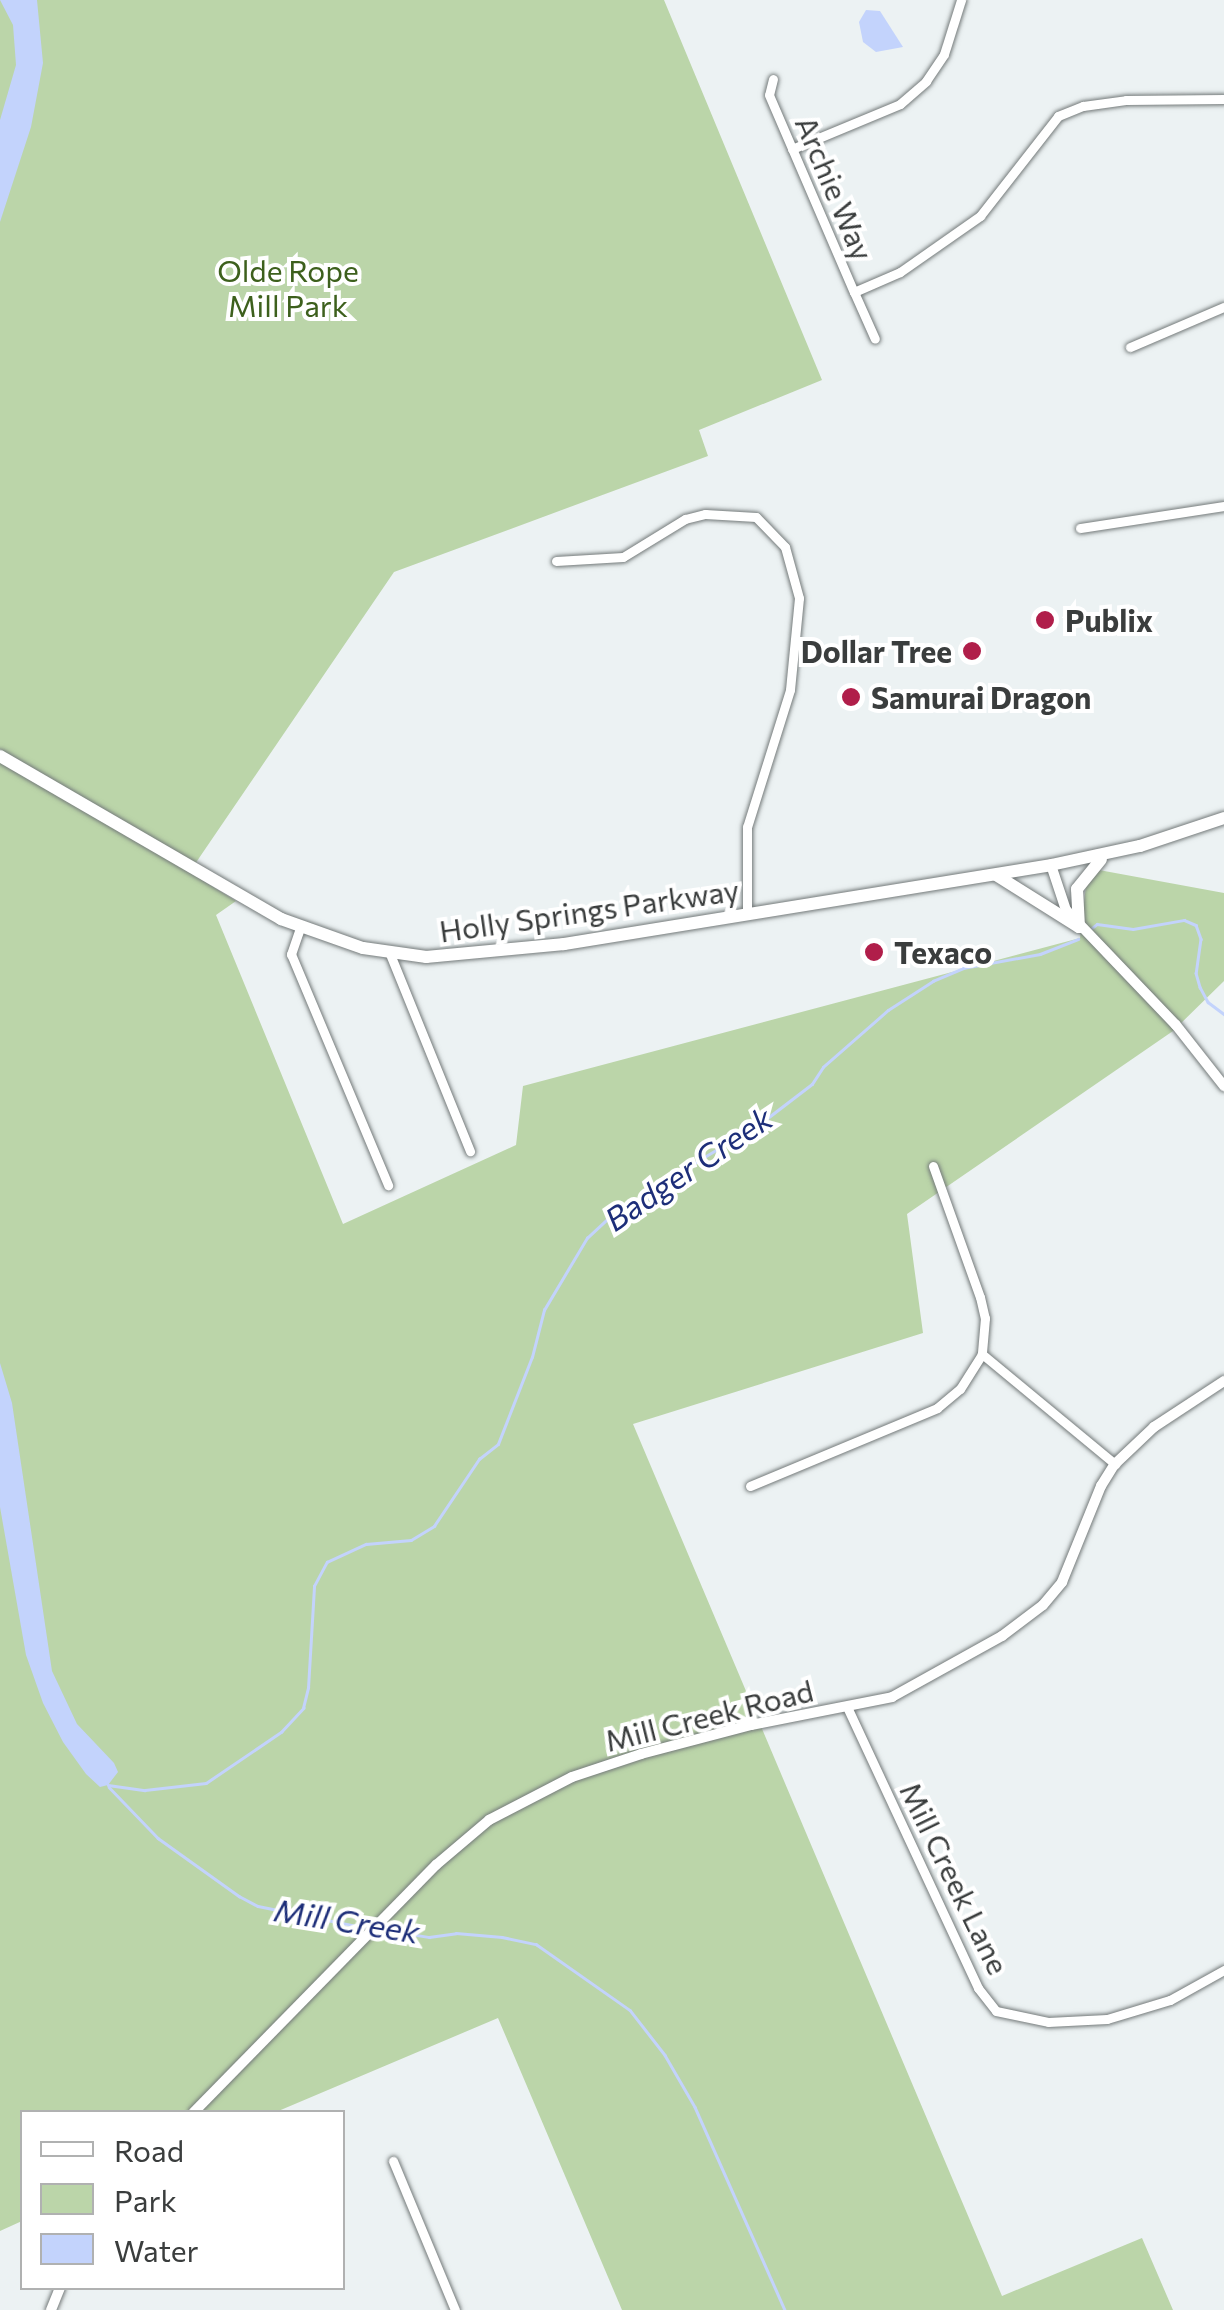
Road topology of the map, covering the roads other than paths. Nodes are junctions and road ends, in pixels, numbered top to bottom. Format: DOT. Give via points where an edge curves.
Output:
graph roads {
  1 [pos="960,0"];
  2 [pos="773,79"];
  3 [pos="1224,99"];
  4 [pos="792,149"];
  5 [pos="854,292"];
  6 [pos="1224,306"];
  7 [pos="875,338"];
  8 [pos="1130,347"];
  9 [pos="1224,506"];
  10 [pos="1080,528"];
  11 [pos="556,561"];
  12 [pos="0,756"];
  13 [pos="1224,818"];
  14 [pos="1108,854"];
  15 [pos="1051,866"];
  16 [pos="996,874"];
  17 [pos="747,913"];
  18 [pos="1079,927"];
  19 [pos="300,928"];
  20 [pos="390,954"];
  21 [pos="1224,1086"];
  22 [pos="470,1151"];
  23 [pos="933,1166"];
  24 [pos="388,1185"];
  25 [pos="982,1354"];
  26 [pos="1224,1381"];
  27 [pos="1115,1464"];
  28 [pos="750,1486"];
  29 [pos="848,1709"];
  30 [pos="1224,1970"];
  31 [pos="196,2110"];
  32 [pos="393,2161"];
  33 [pos="455,2310"];
  1 -- 4 [label="street" via="944,54 926,81 900,104"];
  2 -- 4 [label="street, Archie Way" via="769,95"];
  3 -- 5 [label="street, Archie Way" via="1126,100 1058,116 980,216 900,272"];
  4 -- 5 [label="street, Archie Way"];
  5 -- 7 [label="street"];
  6 -- 8 [label="street"];
  9 -- 10 [label="street"];
  11 -- 17 [label="street" via="623,557 704,514 756,517 785,547 799,598 790,690 747,827"];
  12 -- 19 [label="main road, Holly Springs Parkway"];
  13 -- 14 [label="main road, Holly Springs Parkway"];
  14 -- 15 [label="main road, Holly Springs Parkway"];
  14 -- 18 [label="main road" via="1077,889"];
  15 -- 16 [label="main road, Holly Springs Parkway"];
  15 -- 18 [label="street" via="1060,899"];
  16 -- 17 [label="main road, Holly Springs Parkway"];
  16 -- 18 [label="main road"];
  17 -- 20 [label="main road, Holly Springs Parkway" via="488,954"];
  18 -- 21 [label="street" via="1176,1025"];
  19 -- 20 [label="main road, Holly Springs Parkway"];
  19 -- 24 [label="street" via="291,954"];
  20 -- 22 [label="street"];
  23 -- 25 [label="street" via="980,1297"];
  25 -- 27 [label="street"];
  25 -- 28 [label="street" via="960,1390 937,1408"];
  26 -- 27 [label="street, Mill Creek Road" via="1154,1427"];
  27 -- 29 [label="street, Mill Creek Road" via="1069,1569 1044,1605 926,1681"];
  29 -- 30 [label="street, Mill Creek Lane" via="978,1988 996,2010 1048,2022 1107,2018 1170,2000"];
  29 -- 31 [label="street, Mill Creek Road" via="751,1725 596,1769 532,1795 466,1838"];
  32 -- 33 [label="street"];
}
